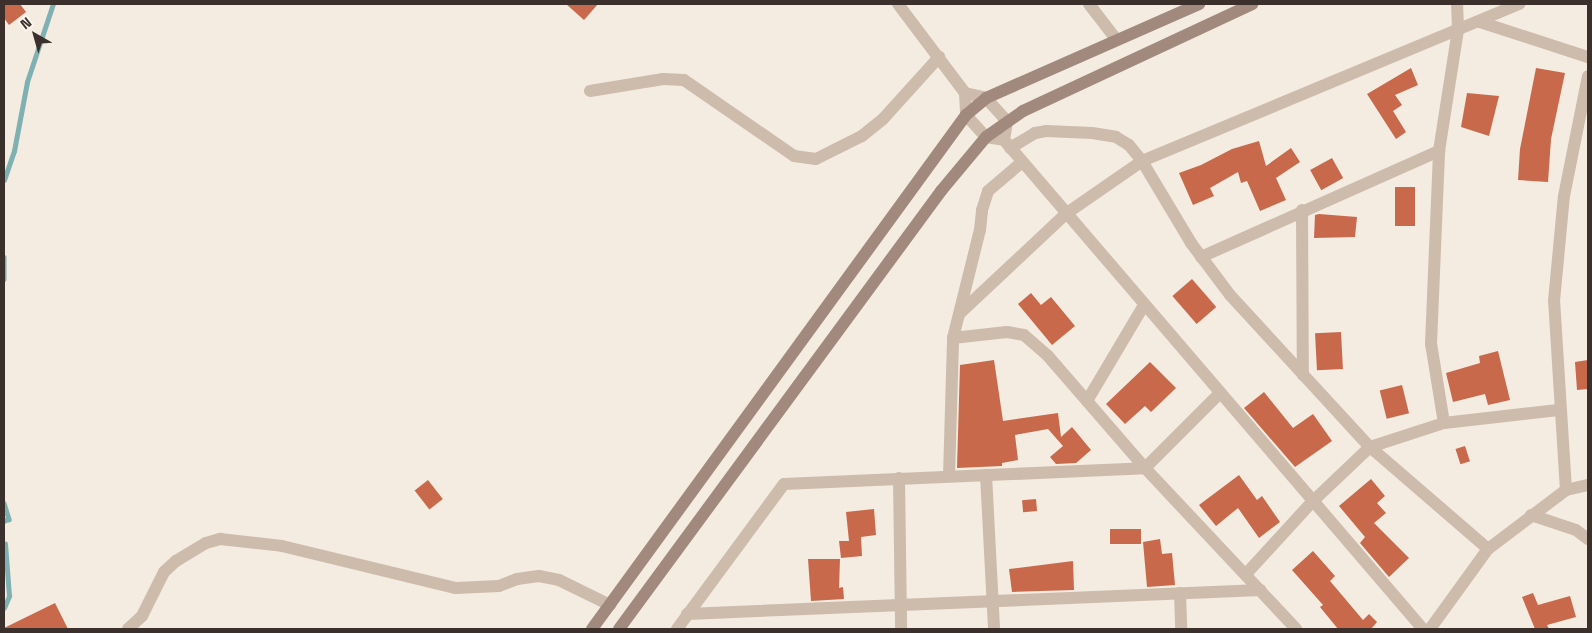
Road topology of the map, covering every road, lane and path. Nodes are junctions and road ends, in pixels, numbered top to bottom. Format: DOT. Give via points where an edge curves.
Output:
graph roads {
  1 [pos="898,4"];
  2 [pos="1089,4"];
  3 [pos="1199,4"];
  4 [pos="1252,4"];
  5 [pos="1457,4"];
  6 [pos="1520,4"];
  7 [pos="1480,22"];
  8 [pos="1458,30"];
  9 [pos="1116,39"];
  10 [pos="939,57"];
  11 [pos="1588,57"];
  12 [pos="1588,76"];
  13 [pos="590,91"];
  14 [pos="965,93"];
  15 [pos="986,98"];
  16 [pos="966,115"];
  17 [pos="1007,121"];
  18 [pos="986,138"];
  19 [pos="1007,144"];
  20 [pos="1439,151"];
  21 [pos="1142,161"];
  22 [pos="1021,162"];
  23 [pos="1302,210"];
  24 [pos="1067,214"];
  25 [pos="1201,257"];
  26 [pos="1144,305"];
  27 [pos="960,313"];
  28 [pos="953,338"];
  29 [pos="1303,375"];
  30 [pos="1220,394"];
  31 [pos="1087,401"];
  32 [pos="1558,410"];
  33 [pos="1444,423"];
  34 [pos="1370,447"];
  35 [pos="1145,468"];
  36 [pos="986,474"];
  37 [pos="949,476"];
  38 [pos="899,478"];
  39 [pos="1588,484"];
  40 [pos="1566,490"];
  41 [pos="1312,502"];
  42 [pos="1531,515"];
  43 [pos="1588,539"];
  44 [pos="1488,549"];
  45 [pos="1246,574"];
  46 [pos="1260,590"];
  47 [pos="1180,593"];
  48 [pos="992,601"];
  49 [pos="900,604"];
  50 [pos="610,605"];
  51 [pos="688,614"];
  52 [pos="128,629"];
  53 [pos="592,629"];
  54 [pos="619,629"];
  55 [pos="677,629"];
  56 [pos="901,629"];
  57 [pos="994,629"];
  58 [pos="1181,629"];
  59 [pos="1296,629"];
  60 [pos="1424,629"];
  61 [pos="1430,629"];
  1 -- 10 [label="street"];
  2 -- 9 [label="street"];
  3 -- 9 [label="main road"];
  4 -- 17 [label="main road" via="1104,70"];
  5 -- 8 [label="street"];
  6 -- 7 [label="street"];
  7 -- 8 [label="street"];
  7 -- 11 [label="street"];
  8 -- 20 [label="street"];
  8 -- 21 [label="street"];
  9 -- 15 [label="main road"];
  10 -- 13 [label="street" via="883,119 862,136 816,159 794,156 684,80 663,79"];
  10 -- 14 [label="street"];
  12 -- 32 [label="street" via="1564,196 1554,301"];
  14 -- 15 [label="street"];
  14 -- 16 [label="street"];
  15 -- 16 [label="main road"];
  15 -- 17 [label="street"];
  16 -- 18 [label="street"];
  16 -- 50 [label="main road"];
  17 -- 18 [label="main road"];
  17 -- 19 [label="street"];
  18 -- 19 [label="street"];
  18 -- 54 [label="main road" via="941,191"];
  19 -- 21 [label="street" via="1035,133 1092,132 1122,141"];
  19 -- 22 [label="street"];
  20 -- 23 [label="street"];
  20 -- 33 [label="street" via="1431,344"];
  21 -- 24 [label="street"];
  21 -- 25 [label="street"];
  22 -- 24 [label="street"];
  22 -- 27 [label="street" via="988,190"];
  23 -- 25 [label="street"];
  23 -- 29 [label="street"];
  24 -- 26 [label="street"];
  24 -- 27 [label="street"];
  25 -- 29 [label="street" via="1230,295"];
  26 -- 30 [label="street"];
  26 -- 31 [label="street"];
  27 -- 28 [label="street"];
  28 -- 31 [label="street" via="1007,332 1024,335 1048,356"];
  28 -- 37 [label="street"];
  29 -- 34 [label="street"];
  30 -- 35 [label="street"];
  30 -- 41 [label="street"];
  31 -- 35 [label="street"];
  32 -- 33 [label="street"];
  32 -- 40 [label="street"];
  33 -- 34 [label="street"];
  34 -- 41 [label="street"];
  34 -- 44 [label="street"];
  35 -- 36 [label="street"];
  35 -- 45 [label="street"];
  36 -- 37 [label="street"];
  36 -- 48 [label="street"];
  37 -- 38 [label="street"];
  38 -- 49 [label="street"];
  38 -- 51 [label="street" via="784,484"];
  39 -- 40 [label="street"];
  40 -- 42 [label="street"];
  41 -- 45 [label="street"];
  41 -- 60 [label="street"];
  42 -- 43 [label="street" via="1576,530"];
  42 -- 44 [label="street"];
  44 -- 61 [label="street"];
  45 -- 46 [label="street"];
  46 -- 47 [label="street"];
  46 -- 59 [label="street"];
  47 -- 48 [label="street"];
  47 -- 58 [label="street"];
  48 -- 49 [label="street"];
  48 -- 57 [label="street"];
  49 -- 51 [label="street"];
  49 -- 56 [label="street"];
  50 -- 52 [label="street" via="552,578 539,576 499,586 456,588 282,546 220,538 176,561 164,572 142,616"];
  50 -- 53 [label="main road"];
  51 -- 55 [label="street"];
}
